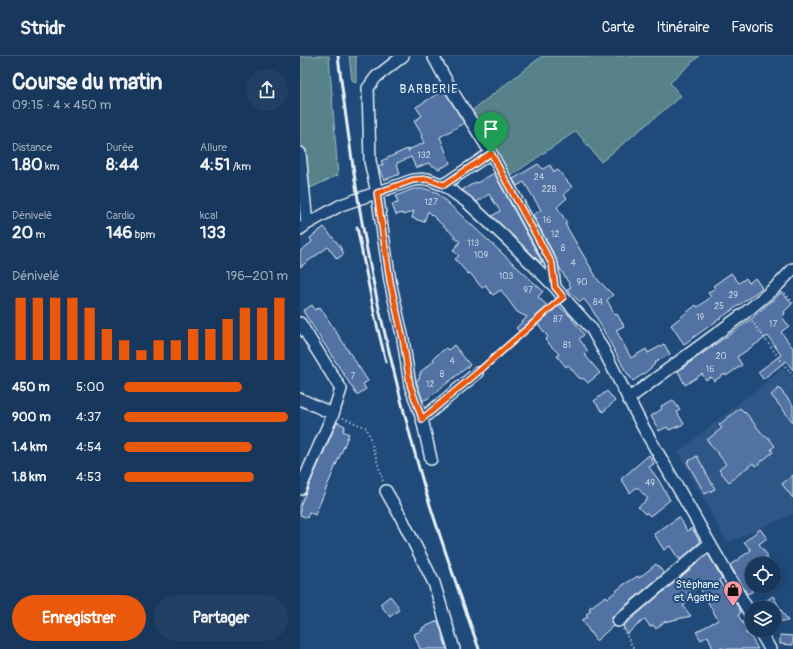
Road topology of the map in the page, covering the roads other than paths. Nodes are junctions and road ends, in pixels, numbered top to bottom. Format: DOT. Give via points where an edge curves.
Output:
graph roads {
  1 [pos="403,56"];
  2 [pos="432,56"];
  3 [pos="300,153"];
  4 [pos="491,153"];
  5 [pos="444,185"];
  6 [pos="377,193"];
  7 [pos="303,227"];
  8 [pos="793,269"];
  9 [pos="555,287"];
  10 [pos="300,323"];
  11 [pos="477,373"];
  12 [pos="300,399"];
  13 [pos="628,399"];
  14 [pos="333,414"];
  15 [pos="422,419"];
  16 [pos="431,458"];
  17 [pos="300,489"];
  18 [pos="386,491"];
  19 [pos="710,544"];
  20 [pos="745,605"];
  21 [pos="618,621"];
  22 [pos="763,637"];
  23 [pos="454,649"];
  24 [pos="770,649"];
  1 -- 6 [label="street" via="376,77 368,88 370,161"];
  2 -- 4 [label="street"];
  3 -- 7 [label="street"];
  4 -- 5 [label="street"];
  4 -- 9 [label="street" via="552,264"];
  5 -- 6 [label="street" via="428,179 413,180"];
  5 -- 9 [label="street" via="472,207"];
  6 -- 7 [label="street" via="341,205"];
  6 -- 15 [label="street" via="390,281 410,385"];
  8 -- 13 [label="street" via="746,312"];
  9 -- 13 [label="street" via="591,328"];
  10 -- 14 [label="street" via="342,389"];
  11 -- 15 [label="street"];
  12 -- 14 [label="street"];
  13 -- 19 [label="street"];
  14 -- 17 [label="street"];
  15 -- 16 [label="street"];
  18 -- 23 [label="street" via="434,583"];
  19 -- 20 [label="street"];
  19 -- 21 [label="street"];
  22 -- 24 [label="street"];
}
